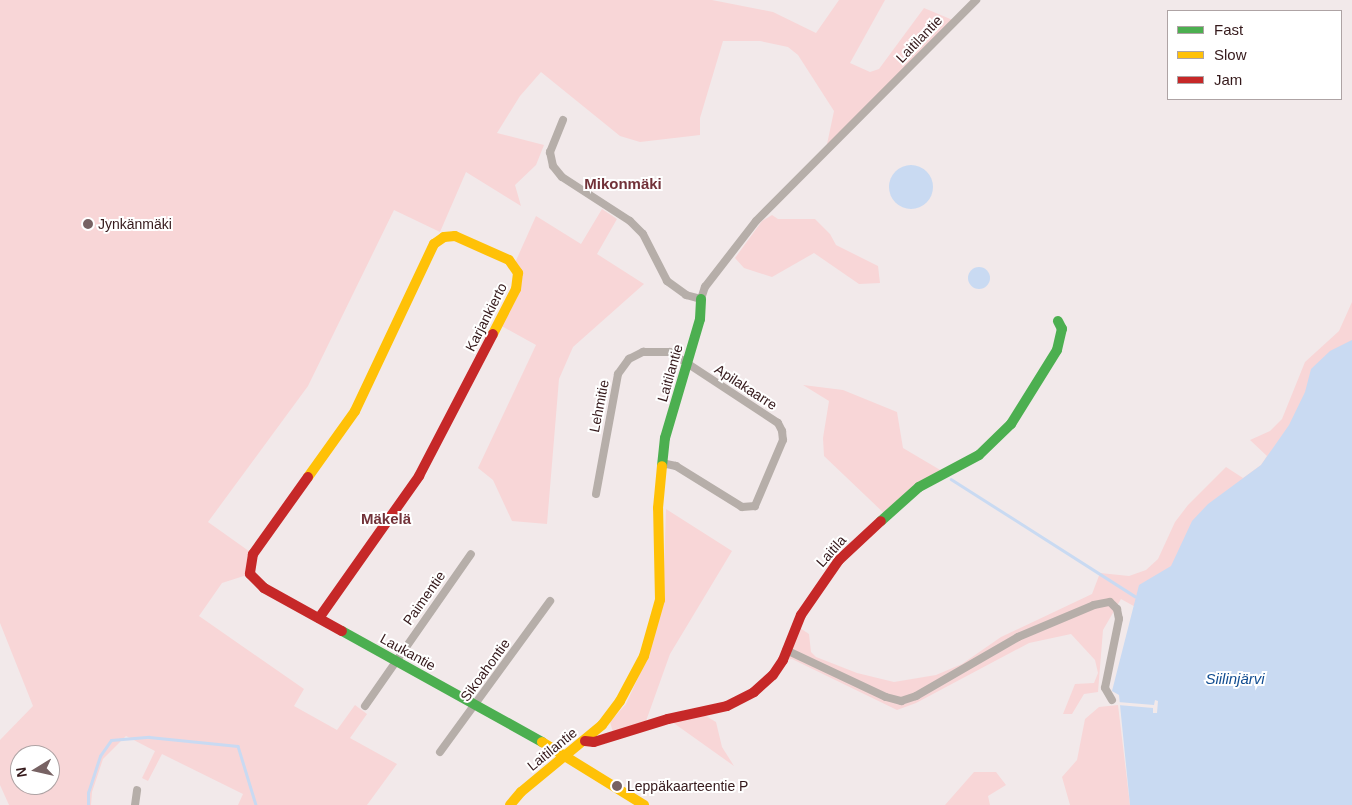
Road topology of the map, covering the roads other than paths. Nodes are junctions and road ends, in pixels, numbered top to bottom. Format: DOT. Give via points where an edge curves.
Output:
graph roads {
  1 [pos="976,0"];
  2 [pos="564,120"];
  3 [pos="702,299"];
  4 [pos="1058,321"];
  5 [pos="687,364"];
  6 [pos="662,463"];
  7 [pos="596,494"];
  8 [pos="471,554"];
  9 [pos="249,564"];
  10 [pos="550,602"];
  11 [pos="320,618"];
  12 [pos="786,650"];
  13 [pos="395,660"];
  14 [pos="1112,700"];
  15 [pos="365,706"];
  16 [pos="474,706"];
  17 [pos="585,741"];
  18 [pos="440,752"];
  19 [pos="564,755"];
  20 [pos="137,790"];
  21 [pos="135,805"];
  22 [pos="510,805"];
  23 [pos="644,805"];
  1 -- 3 [label="street, Laitilantie" via="756,221 705,288"];
  2 -- 3 [label="street" via="550,152 553,166 562,177 630,221 643,234 667,281 686,295"];
  3 -- 5 [label="street, Laitilantie" via="700,319"];
  4 -- 12 [label="street, Laitila" via="1062,329 1057,350 1011,424 978,455 919,487 839,560 801,615"];
  5 -- 6 [label="street, Laitilantie" via="665,438"];
  5 -- 6 [label="street, Apilakaarre" via="778,423 784,440 755,506 742,507 676,466"];
  5 -- 7 [label="street, Lehmitie" via="670,352 657,350 643,352 623,365 618,374"];
  6 -- 17 [label="street, Laitilantie" via="658,508 660,600 656,622 644,656 620,701"];
  8 -- 13 [label="street, Paimentie"];
  9 -- 11 [label="street, Laukantie" via="250,574 264,588"];
  9 -- 11 [label="street, Karjankierto" via="356,411 434,244 444,237 455,236 509,260 518,273 516,289 419,476"];
  10 -- 16 [label="street, Sikoahontie"];
  11 -- 13 [label="street, Laukantie"];
  12 -- 14 [label="street" via="886,698 901,701 916,696 1018,637 1094,605 1110,602 1117,609 1119,619 1105,688"];
  12 -- 17 [label="street, Laitila" via="773,675 754,692 727,706 668,719 594,742"];
  13 -- 15 [label="street, Paimentie"];
  13 -- 16 [label="street, Laukantie"];
  16 -- 18 [label="street, Sikoahontie"];
  16 -- 19 [label="street, Laukantie"];
  17 -- 19 [label="street, Laitilantie"];
  19 -- 22 [label="street, Laitilantie"];
  19 -- 23 [label="street, Laukantie"];
  20 -- 21 [label="street"];
}
